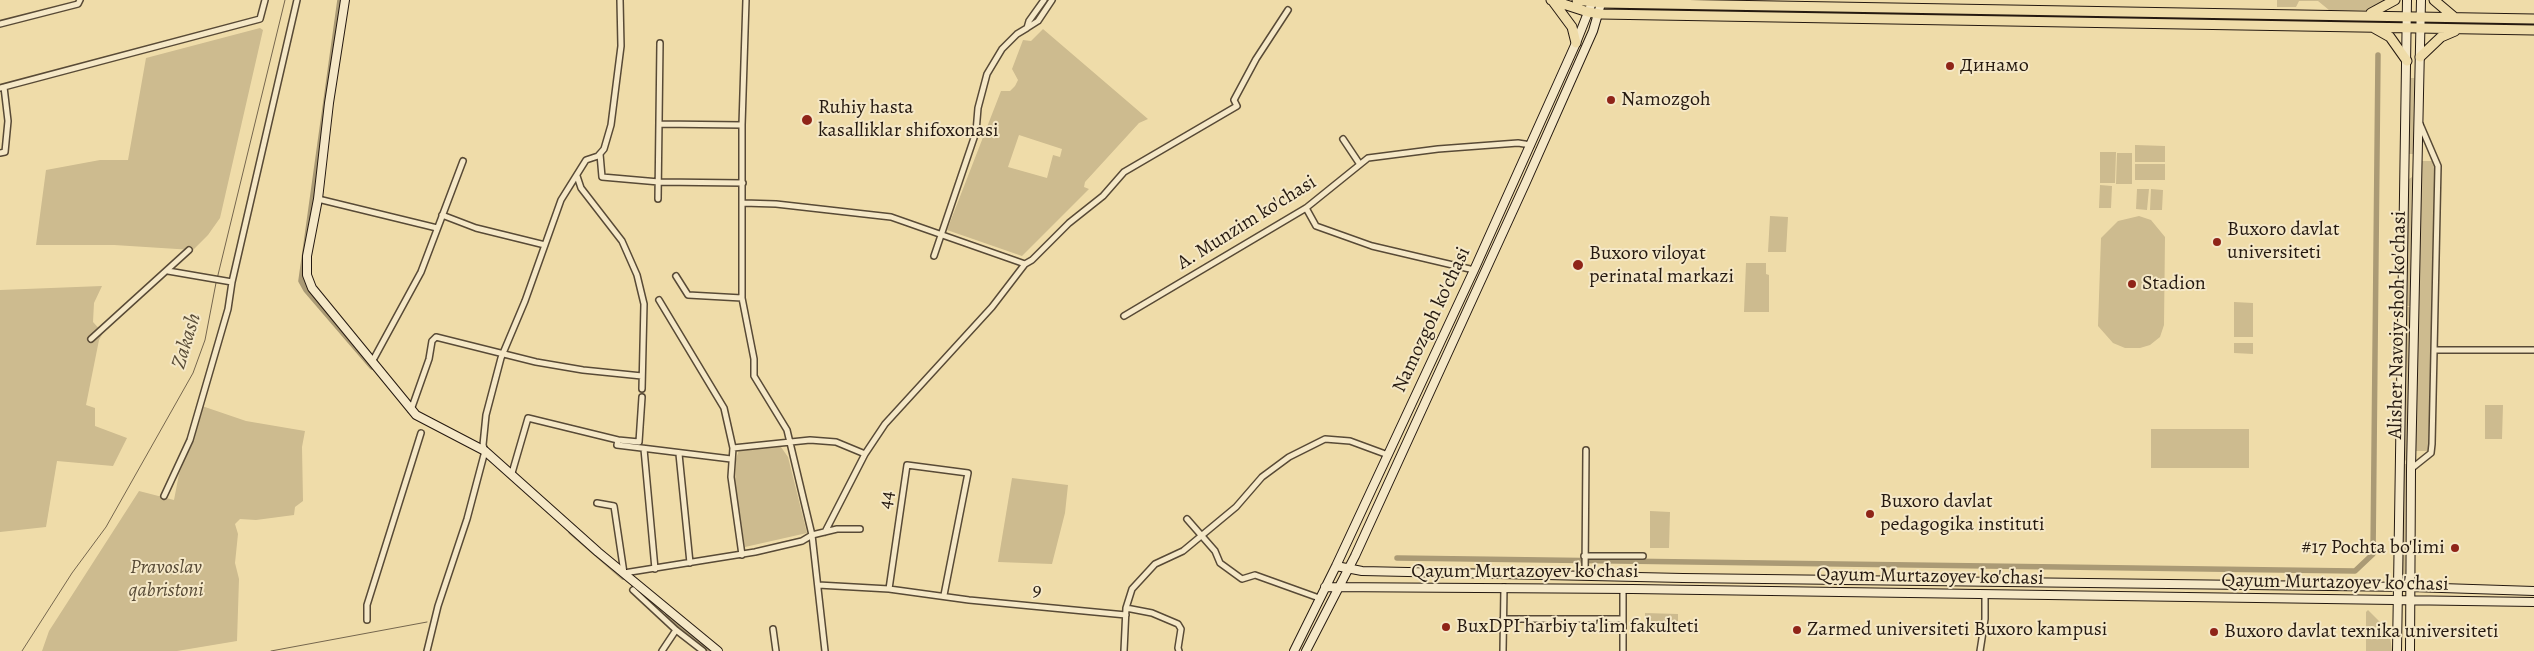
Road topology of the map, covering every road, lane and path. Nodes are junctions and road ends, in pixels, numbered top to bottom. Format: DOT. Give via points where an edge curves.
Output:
graph roads {
  1 [pos="80,0"];
  2 [pos="265,0"];
  3 [pos="297,0"];
  4 [pos="345,0"];
  5 [pos="620,0"];
  6 [pos="746,0"];
  7 [pos="1044,0"];
  8 [pos="1052,0"];
  9 [pos="1552,0"];
  10 [pos="1576,0"];
  11 [pos="2395,0"];
  12 [pos="2407,0"];
  13 [pos="2421,0"];
  14 [pos="2434,0"];
  15 [pos="1592,1"];
  16 [pos="1602,2"];
  17 [pos="1288,10"];
  18 [pos="1588,12"];
  19 [pos="1600,14"];
  20 [pos="2368,15"];
  21 [pos="2407,15"];
  22 [pos="2421,15"];
  23 [pos="2454,17"];
  24 [pos="2534,18"];
  25 [pos="0,24"];
  26 [pos="2372,26"];
  27 [pos="1027,28"];
  28 [pos="2407,28"];
  29 [pos="2420,28"];
  30 [pos="2461,29"];
  31 [pos="2534,30"];
  32 [pos="660,43"];
  33 [pos="1576,43"];
  34 [pos="2420,57"];
  35 [pos="2407,60"];
  36 [pos="2,87"];
  37 [pos="2418,120"];
  38 [pos="659,124"];
  39 [pos="742,125"];
  40 [pos="1343,139"];
  41 [pos="1531,145"];
  42 [pos="0,153"];
  43 [pos="600,154"];
  44 [pos="463,161"];
  45 [pos="1360,163"];
  46 [pos="577,176"];
  47 [pos="659,182"];
  48 [pos="743,183"];
  49 [pos="658,199"];
  50 [pos="318,200"];
  51 [pos="743,203"];
  52 [pos="1306,208"];
  53 [pos="442,215"];
  54 [pos="436,228"];
  55 [pos="940,233"];
  56 [pos="545,245"];
  57 [pos="188,250"];
  58 [pos="934,256"];
  59 [pos="1025,264"];
  60 [pos="168,271"];
  61 [pos="1472,274"];
  62 [pos="676,276"];
  63 [pos="232,282"];
  64 [pos="1478,286"];
  65 [pos="742,298"];
  66 [pos="659,300"];
  67 [pos="1124,316"];
  68 [pos="91,339"];
  69 [pos="2434,350"];
  70 [pos="2534,350"];
  71 [pos="502,354"];
  72 [pos="371,363"];
  73 [pos="642,376"];
  74 [pos="642,389"];
  75 [pos="642,397"];
  76 [pos="411,410"];
  77 [pos="421,433"];
  78 [pos="618,440"];
  79 [pos="789,441"];
  80 [pos="733,448"];
  81 [pos="644,449"];
  82 [pos="1586,450"];
  83 [pos="484,452"];
  84 [pos="679,454"];
  85 [pos="864,454"];
  86 [pos="1388,455"];
  87 [pos="731,459"];
  88 [pos="2411,469"];
  89 [pos="512,473"];
  90 [pos="164,496"];
  91 [pos="597,503"];
  92 [pos="1187,519"];
  93 [pos="860,529"];
  94 [pos="825,532"];
  95 [pos="812,535"];
  96 [pos="1203,536"];
  97 [pos="742,555"];
  98 [pos="1643,556"];
  99 [pos="1585,560"];
  100 [pos="690,564"];
  101 [pos="1336,566"];
  102 [pos="1348,568"];
  103 [pos="655,569"];
  104 [pos="624,573"];
  105 [pos="1585,576"];
  106 [pos="1632,577"];
  107 [pos="2017,583"];
  108 [pos="2036,583"];
  109 [pos="818,585"];
  110 [pos="1325,587"];
  111 [pos="1338,587"];
  112 [pos="1504,587"];
  113 [pos="2397,587"];
  114 [pos="2411,587"];
  115 [pos="889,589"];
  116 [pos="1623,589"];
  117 [pos="1632,589"];
  118 [pos="633,590"];
  119 [pos="2534,591"];
  120 [pos="1985,594"];
  121 [pos="2017,594"];
  122 [pos="944,595"];
  123 [pos="2036,595"];
  124 [pos="1319,598"];
  125 [pos="2397,600"];
  126 [pos="2411,600"];
  127 [pos="2534,602"];
  128 [pos="1126,608"];
  129 [pos="1126,615"];
  130 [pos="1503,619"];
  131 [pos="1623,619"];
  132 [pos="367,620"];
  133 [pos="773,629"];
  134 [pos="676,630"];
  135 [pos="427,651"];
  136 [pos="662,651"];
  137 [pos="703,651"];
  138 [pos="718,651"];
  139 [pos="776,651"];
  140 [pos="824,651"];
  141 [pos="1124,651"];
  142 [pos="1179,651"];
  143 [pos="1294,651"];
  144 [pos="1306,651"];
  145 [pos="1502,651"];
  146 [pos="1623,651"];
  147 [pos="1980,651"];
  148 [pos="2397,651"];
  149 [pos="2410,651"];
  1 -- 25 [label="street" via="78,4"];
  2 -- 36 [label="street" via="260,19"];
  3 -- 63 [label="street"];
  4 -- 50 [label="street"];
  5 -- 43 [label="street" via="621,46 611,125"];
  6 -- 39 [label="street"];
  7 -- 27 [label="street"];
  8 -- 27 [label="street" via="1038,21"];
  9 -- 18 [label="main road"];
  9 -- 33 [label="main road" via="1572,28"];
  10 -- 15 [label="main road"];
  11 -- 20 [label="main road"];
  12 -- 21 [label="street, Alisher Navoiy shoh ko'chasi"];
  13 -- 22 [label="street, Alisher Navoiy shoh ko'chasi"];
  14 -- 23 [label="main road"];
  15 -- 16 [label="main road"];
  15 -- 18 [label="street, Namozgoh ko'chasi"];
  16 -- 19 [label="street, Namozgoh ko'chasi"];
  16 -- 20 [label="main road"];
  17 -- 59 [label="street" via="1234,100 1237,106 1124,172 1102,196"];
  18 -- 19 [label="main road"];
  18 -- 33 [label="street, Namozgoh ko'chasi"];
  19 -- 26 [label="main road"];
  19 -- 64 [label="street, Namozgoh ko'chasi"];
  20 -- 21 [label="main road"];
  21 -- 22 [label="main road"];
  21 -- 28 [label="street, Alisher Navoiy shoh ko'chasi"];
  22 -- 23 [label="main road"];
  22 -- 29 [label="street, Alisher Navoiy shoh ko'chasi"];
  23 -- 24 [label="main road"];
  26 -- 28 [label="main road"];
  26 -- 35 [label="main road" via="2390,37"];
  27 -- 55 [label="street" via="1002,49 987,74 978,108 976,132"];
  28 -- 29 [label="main road"];
  28 -- 35 [label="street, Alisher Navoiy shoh ko'chasi"];
  29 -- 30 [label="main road"];
  29 -- 34 [label="street, Alisher Navoiy shoh ko'chasi"];
  30 -- 31 [label="main road"];
  30 -- 34 [label="main road" via="2440,37"];
  32 -- 38 [label="street"];
  33 -- 41 [label="street, Namozgoh ko'chasi"];
  34 -- 37 [label="street, Alisher Navoiy shoh ko'chasi"];
  35 -- 113 [label="street, Alisher Navoiy shoh ko'chasi"];
  36 -- 42 [label="street" via="8,121 4,152"];
  37 -- 69 [label="street" via="2438,166"];
  37 -- 88 [label="street, Alisher Navoiy shoh ko'chasi"];
  38 -- 39 [label="street"];
  38 -- 47 [label="street"];
  39 -- 48 [label="street"];
  40 -- 45 [label="street"];
  41 -- 45 [label="street, A. Munzim ko'chasi" via="1518,143 1438,149 1368,158"];
  41 -- 61 [label="street, Namozgoh ko'chasi"];
  43 -- 46 [label="street" via="586,160"];
  43 -- 47 [label="street" via="602,177"];
  44 -- 53 [label="street"];
  45 -- 52 [label="street, A. Munzim ko'chasi"];
  46 -- 56 [label="street" via="561,200"];
  46 -- 73 [label="street" via="581,188 622,241 637,275 644,304"];
  47 -- 48 [label="street"];
  47 -- 49 [label="street"];
  48 -- 51 [label="street"];
  50 -- 54 [label="street"];
  50 -- 72 [label="street" via="307,256 307,274 312,288"];
  51 -- 55 [label="street" via="891,218"];
  51 -- 65 [label="street"];
  52 -- 61 [label="street" via="1316,226 1372,246"];
  52 -- 67 [label="street, A. Munzim ko'chasi"];
  53 -- 54 [label="street"];
  53 -- 56 [label="street" via="476,228"];
  54 -- 72 [label="street" via="420,272"];
  55 -- 58 [label="street"];
  55 -- 59 [label="street"];
  56 -- 71 [label="street"];
  57 -- 60 [label="street"];
  59 -- 85 [label="street" via="992,307 885,424"];
  60 -- 63 [label="street"];
  60 -- 68 [label="street"];
  61 -- 64 [label="street"];
  61 -- 86 [label="street, Namozgoh ko'chasi"];
  62 -- 65 [label="street" via="688,295"];
  63 -- 90 [label="street" via="228,309 195,425"];
  64 -- 102 [label="street, Namozgoh ko'chasi"];
  65 -- 79 [label="street" via="754,359 754,376 787,430"];
  66 -- 80 [label="street" via="724,408"];
  69 -- 70 [label="street"];
  69 -- 88 [label="street" via="2432,453"];
  71 -- 73 [label="street" via="583,370"];
  71 -- 76 [label="street" via="436,337"];
  71 -- 83 [label="street" via="486,415"];
  72 -- 76 [label="street"];
  73 -- 74 [label="street"];
  75 -- 78 [label="street" via="639,442"];
  76 -- 83 [label="street"];
  77 -- 132 [label="street" via="367,605"];
  78 -- 81 [label="street" via="617,445"];
  78 -- 89 [label="street" via="528,418"];
  79 -- 80 [label="street"];
  79 -- 85 [label="street" via="836,442"];
  79 -- 95 [label="street"];
  80 -- 87 [label="street"];
  81 -- 84 [label="street"];
  81 -- 103 [label="street"];
  82 -- 99 [label="street"];
  83 -- 89 [label="street"];
  83 -- 135 [label="street"];
  84 -- 87 [label="street"];
  84 -- 100 [label="street"];
  85 -- 94 [label="street"];
  86 -- 96 [label="street" via="1350,441 1325,440 1309,445 1262,477 1236,508"];
  86 -- 101 [label="street, Namozgoh ko'chasi"];
  87 -- 97 [label="street"];
  88 -- 114 [label="street, Alisher Navoiy shoh ko'chasi"];
  89 -- 104 [label="street"];
  91 -- 104 [label="street" via="614,506"];
  92 -- 96 [label="street"];
  93 -- 94 [label="street"];
  94 -- 95 [label="street"];
  95 -- 97 [label="street" via="802,541"];
  95 -- 109 [label="street"];
  96 -- 124 [label="street" via="1220,564 1242,579 1255,575"];
  96 -- 128 [label="street" via="1183,551 1154,564 1132,589"];
  97 -- 100 [label="street"];
  98 -- 99 [label="street"];
  99 -- 105 [label="street"];
  100 -- 103 [label="street"];
  101 -- 102 [label="street, Qayum Murtazoyev ko'chasi"];
  101 -- 110 [label="street, Namozgoh ko'chasi"];
  102 -- 105 [label="street, Qayum Murtazoyev ko'chasi" via="1362,571"];
  102 -- 111 [label="street, Namozgoh ko'chasi"];
  103 -- 104 [label="street"];
  104 -- 138 [label="street"];
  105 -- 106 [label="street, Qayum Murtazoyev ko'chasi"];
  106 -- 107 [label="street, Qayum Murtazoyev ko'chasi"];
  106 -- 117 [label="street"];
  107 -- 108 [label="street, Qayum Murtazoyev ko'chasi"];
  107 -- 121 [label="street"];
  108 -- 113 [label="street, Qayum Murtazoyev ko'chasi"];
  108 -- 123 [label="street"];
  109 -- 115 [label="street, 9"];
  109 -- 140 [label="street"];
  110 -- 111 [label="street, Qayum Murtazoyev ko'chasi"];
  110 -- 124 [label="street, Namozgoh ko'chasi"];
  111 -- 112 [label="street, Qayum Murtazoyev ko'chasi"];
  111 -- 144 [label="street, Namozgoh ko'chasi"];
  112 -- 116 [label="street, Qayum Murtazoyev ko'chasi"];
  112 -- 130 [label="street"];
  113 -- 114 [label="street, Qayum Murtazoyev ko'chasi"];
  113 -- 125 [label="street, Alisher Navoiy shoh ko'chasi"];
  114 -- 119 [label="street, Qayum Murtazoyev ko'chasi"];
  114 -- 126 [label="street, Alisher Navoiy shoh ko'chasi"];
  115 -- 122 [label="street, 9"];
  115 -- 122 [label="street, 44" via="907,465 968,473"];
  116 -- 117 [label="street, Qayum Murtazoyev ko'chasi"];
  116 -- 131 [label="street"];
  117 -- 120 [label="street, Qayum Murtazoyev ko'chasi"];
  118 -- 134 [label="street"];
  120 -- 121 [label="street, Qayum Murtazoyev ko'chasi"];
  120 -- 147 [label="street"];
  121 -- 123 [label="street, Qayum Murtazoyev ko'chasi"];
  122 -- 129 [label="street, 9"];
  123 -- 125 [label="street, Qayum Murtazoyev ko'chasi"];
  124 -- 143 [label="street, Namozgoh ko'chasi"];
  125 -- 126 [label="street, Qayum Murtazoyev ko'chasi"];
  125 -- 148 [label="street, Alisher Navoiy shoh ko'chasi"];
  126 -- 127 [label="street, Qayum Murtazoyev ko'chasi"];
  126 -- 149 [label="street, Alisher Navoiy shoh ko'chasi"];
  128 -- 129 [label="street"];
  128 -- 142 [label="street" via="1152,613 1178,624"];
  129 -- 141 [label="street"];
  130 -- 131 [label="street"];
  130 -- 145 [label="street"];
  131 -- 146 [label="street"];
  133 -- 139 [label="street"];
  134 -- 136 [label="street"];
  134 -- 137 [label="street"];
}
